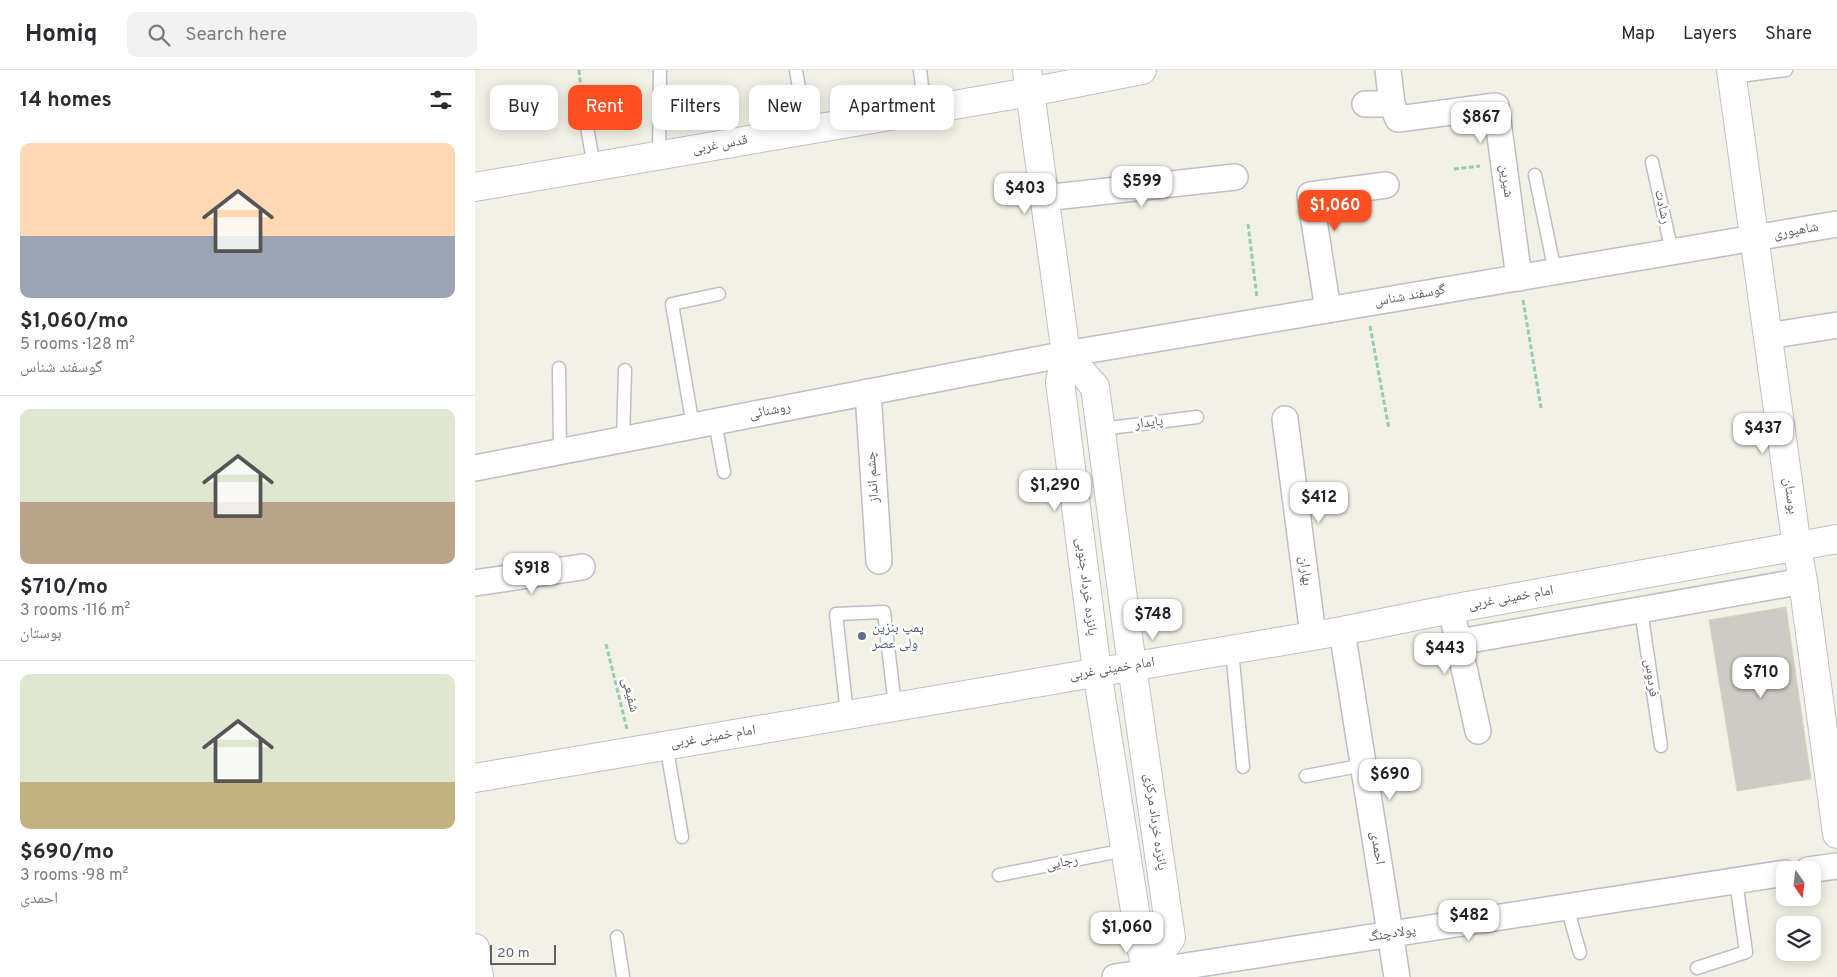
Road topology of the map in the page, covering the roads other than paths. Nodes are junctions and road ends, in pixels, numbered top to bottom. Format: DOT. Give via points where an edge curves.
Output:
graph roads {
  1 [pos="660,70"];
  2 [pos="796,70"];
  3 [pos="920,70"];
  4 [pos="1142,70"];
  5 [pos="1388,70"];
  6 [pos="1786,70"];
  7 [pos="1732,74"];
  8 [pos="1028,81"];
  9 [pos="922,85"];
  10 [pos="954,102"];
  11 [pos="1365,104"];
  12 [pos="1392,104"];
  13 [pos="830,127"];
  14 [pos="588,130"];
  15 [pos="806,131"];
  16 [pos="659,155"];
  17 [pos="1652,162"];
  18 [pos="594,167"];
  19 [pos="1535,175"];
  20 [pos="1235,177"];
  21 [pos="1386,185"];
  22 [pos="475,187"];
  23 [pos="1044,198"];
  24 [pos="1837,224"];
  25 [pos="1755,238"];
  26 [pos="1672,252"];
  27 [pos="1555,272"];
  28 [pos="1519,278"];
  29 [pos="719,294"];
  30 [pos="1327,310"];
  31 [pos="1837,325"];
  32 [pos="1769,336"];
  33 [pos="1066,354"];
  34 [pos="559,368"];
  35 [pos="625,370"];
  36 [pos="868,392"];
  37 [pos="1197,417"];
  38 [pos="1285,419"];
  39 [pos="704,424"];
  40 [pos="1101,429"];
  41 [pos="623,439"];
  42 [pos="560,451"];
  43 [pos="475,468"];
  44 [pos="724,472"];
  45 [pos="1837,539"];
  46 [pos="1797,547"];
  47 [pos="879,561"];
  48 [pos="582,566"];
  49 [pos="1803,581"];
  50 [pos="475,583"];
  51 [pos="1451,609"];
  52 [pos="1641,610"];
  53 [pos="1342,631"];
  54 [pos="1313,635"];
  55 [pos="1459,642"];
  56 [pos="1232,650"];
  57 [pos="1132,666"];
  58 [pos="1097,672"];
  59 [pos="895,706"];
  60 [pos="847,714"];
  61 [pos="1477,731"];
  62 [pos="667,744"];
  63 [pos="1661,746"];
  64 [pos="1364,765"];
  65 [pos="1243,767"];
  66 [pos="1306,776"];
  67 [pos="475,778"];
  68 [pos="1837,834"];
  69 [pos="682,837"];
  70 [pos="1125,850"];
  71 [pos="1837,866"];
  72 [pos="1821,868"];
  73 [pos="999,875"];
  74 [pos="1776,875"];
  75 [pos="1736,881"];
  76 [pos="1567,907"];
  77 [pos="1390,934"];
  78 [pos="617,937"];
  79 [pos="475,948"];
  80 [pos="1580,953"];
  81 [pos="1697,968"];
  82 [pos="1147,974"];
  83 [pos="479,977"];
  84 [pos="623,977"];
  85 [pos="1115,977"];
  86 [pos="1397,977"];
  1 -- 16 [label="lane"];
  2 -- 15 [label="lane"];
  3 -- 9 [label="lane"];
  4 -- 8 [label="street, قدس غربی"];
  5 -- 12 [label="street"];
  6 -- 7 [label="lane"];
  7 -- 25 [label="street, بوستان"];
  8 -- 10 [label="street, قدس غربی"];
  8 -- 23 [label="street, پانزده خرداد جنوبی"];
  11 -- 12 [label="street"];
  12 -- 28 [label="street, شیرین" via="1398,119 1496,106"];
  13 -- 15 [label="street, قدس غربی"];
  14 -- 18 [label="lane"];
  15 -- 16 [label="street, قدس غربی"];
  16 -- 18 [label="street, قدس غربی"];
  17 -- 26 [label="lane, رشادت"];
  18 -- 22 [label="street, قدس غربی"];
  19 -- 27 [label="lane"];
  20 -- 23 [label="street"];
  21 -- 30 [label="street" via="1309,195"];
  23 -- 33 [label="street, پانزده خرداد جنوبی"];
  24 -- 25 [label="street, شاهپوری"];
  25 -- 26 [label="street, گوسفند شناس"];
  25 -- 32 [label="street, بوستان"];
  26 -- 27 [label="street, گوسفند شناس"];
  27 -- 28 [label="street, گوسفند شناس"];
  28 -- 30 [label="street, گوسفند شناس"];
  29 -- 39 [label="lane" via="673,304"];
  30 -- 33 [label="street, گوسفند شناس"];
  31 -- 32 [label="street"];
  32 -- 46 [label="street, بوستان"];
  33 -- 36 [label="street, روشنائی"];
  33 -- 40 [label="street" via="1095,387"];
  33 -- 58 [label="street, پانزده خرداد جنوبی" via="1060,382"];
  34 -- 42 [label="lane"];
  35 -- 41 [label="lane"];
  36 -- 39 [label="street, روشنائی"];
  36 -- 47 [label="street, چشم انداز"];
  37 -- 40 [label="lane, پایدار"];
  38 -- 54 [label="street, بهاران"];
  39 -- 41 [label="street, روشنائی"];
  39 -- 44 [label="lane"];
  40 -- 57 [label="street"];
  41 -- 42 [label="street, روشنائی"];
  42 -- 43 [label="street, روشنائی"];
  45 -- 46 [label="street, امام خمینی غربی"];
  46 -- 49 [label="street, بوستان"];
  46 -- 51 [label="street, امام خمینی غربی"];
  48 -- 50 [label="street"];
  49 -- 52 [label="street"];
  49 -- 68 [label="street, بوستان"];
  51 -- 53 [label="street, امام خمینی غربی"];
  51 -- 55 [label="street"];
  52 -- 55 [label="street"];
  52 -- 63 [label="lane, فردوس"];
  53 -- 54 [label="street, امام خمینی غربی"];
  53 -- 64 [label="street, احمدی"];
  54 -- 56 [label="street, امام خمینی غربی"];
  55 -- 61 [label="street"];
  56 -- 57 [label="street, امام خمینی غربی"];
  56 -- 65 [label="lane"];
  57 -- 58 [label="street, امام خمینی غربی"];
  57 -- 82 [label="street, پانزده خرداد مرکزی" via="1171,938"];
  58 -- 59 [label="street, امام خمینی غربی"];
  58 -- 70 [label="street"];
  59 -- 60 [label="street, امام خمینی غربی"];
  59 -- 60 [label="lane" via="884,612 836,614"];
  60 -- 62 [label="street, امام خمینی غربی"];
  62 -- 67 [label="street, امام خمینی غربی"];
  62 -- 69 [label="lane"];
  64 -- 66 [label="lane"];
  64 -- 77 [label="street, احمدی"];
  70 -- 73 [label="lane, رجایی"];
  70 -- 82 [label="street"];
  71 -- 72 [label="street"];
  74 -- 75 [label="street, پولادچنگ"];
  75 -- 76 [label="street, پولادچنگ"];
  75 -- 81 [label="lane" via="1746,952"];
  76 -- 77 [label="street, پولادچنگ"];
  76 -- 80 [label="lane"];
  77 -- 82 [label="street, پولادچنگ"];
  77 -- 86 [label="street, احمدی"];
  78 -- 84 [label="lane"];
  79 -- 83 [label="street"];
  82 -- 85 [label="street, پولادچنگ"];
}
